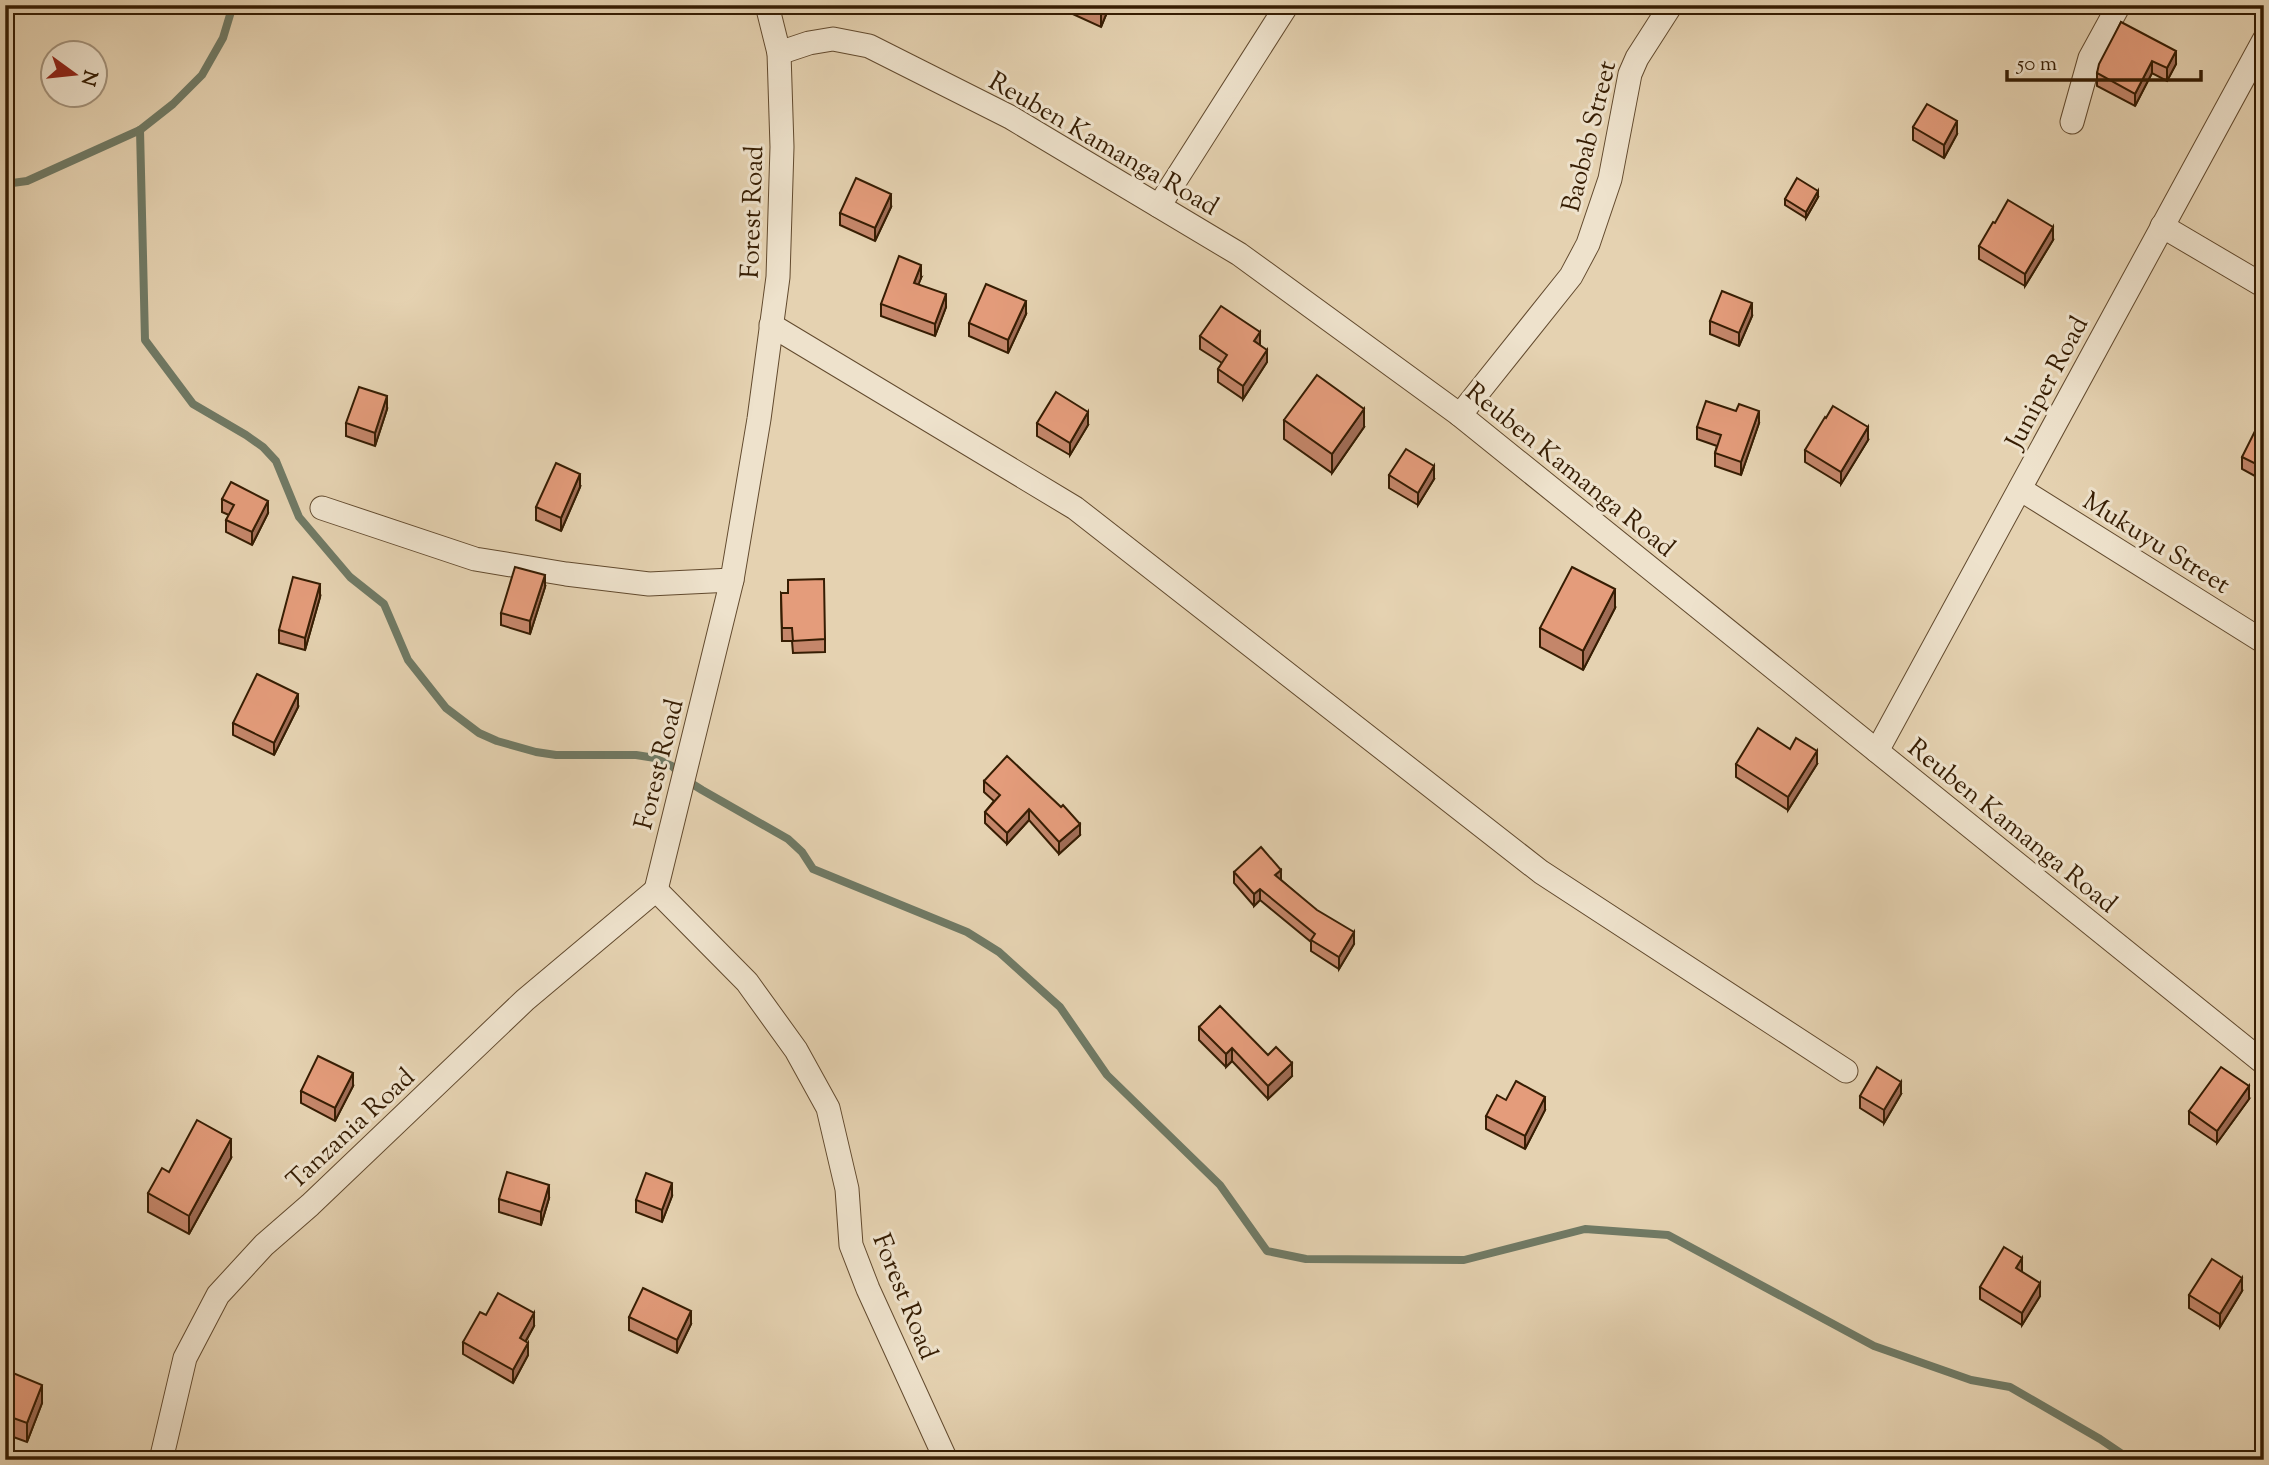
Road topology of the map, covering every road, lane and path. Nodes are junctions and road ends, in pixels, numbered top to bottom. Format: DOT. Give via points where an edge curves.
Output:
graph roads {
  1 [pos="767,5"];
  2 [pos="1287,5"];
  3 [pos="1671,5"];
  4 [pos="2119,5"];
  5 [pos="2264,40"];
  6 [pos="779,53"];
  7 [pos="2072,122"];
  8 [pos="1159,206"];
  9 [pos="2162,226"];
  10 [pos="2264,286"];
  11 [pos="771,325"];
  12 [pos="1460,415"];
  13 [pos="2020,489"];
  14 [pos="322,508"];
  15 [pos="732,580"];
  16 [pos="2264,642"];
  17 [pos="1877,751"];
  18 [pos="656,890"];
  19 [pos="2264,1063"];
  20 [pos="1846,1071"];
  21 [pos="161,1460"];
  22 [pos="946,1460"];
  1 -- 6 [label="street, Forest Road"];
  2 -- 8 [label="street"];
  3 -- 12 [label="street, Baobab Street" via="1630,74 1610,179 1572,276"];
  4 -- 7 [label="street" via="2090,58"];
  5 -- 9 [label="street, Juniper Road"];
  6 -- 8 [label="street, Reuben Kamanga Road" via="832,39 869,46 1010,117"];
  6 -- 11 [label="street, Forest Road" via="782,147 778,277"];
  8 -- 12 [label="street, Reuben Kamanga Road" via="1239,254"];
  9 -- 10 [label="street"];
  9 -- 13 [label="street, Juniper Road"];
  11 -- 15 [label="street, Forest Road"];
  11 -- 20 [label="street" via="1075,508 1541,872"];
  12 -- 17 [label="street, Reuben Kamanga Road"];
  13 -- 16 [label="street, Mukuyu Street"];
  13 -- 17 [label="street, Juniper Road"];
  14 -- 15 [label="street" via="475,559 649,584"];
  15 -- 18 [label="street, Forest Road"];
  17 -- 19 [label="street, Reuben Kamanga Road"];
  18 -- 21 [label="street, Tanzania Road" via="525,1000 264,1245 218,1295 185,1358"];
  18 -- 22 [label="street, Forest Road" via="747,982 796,1050 828,1108 847,1189 851,1245"];
}
